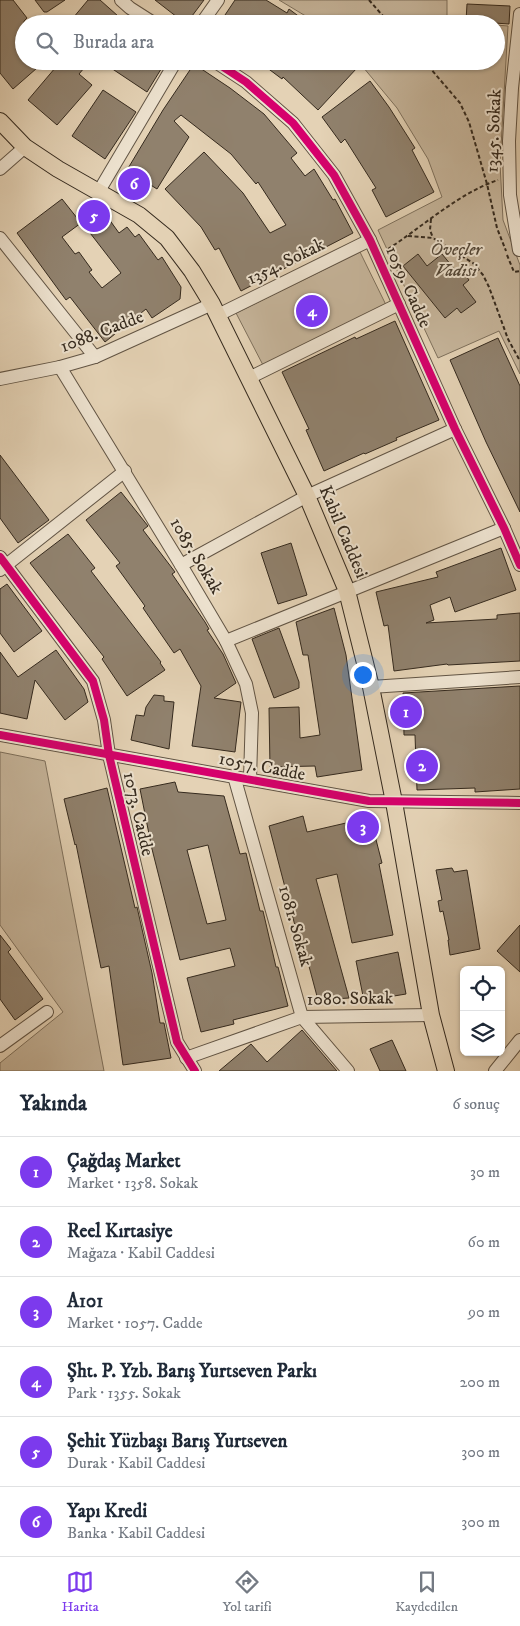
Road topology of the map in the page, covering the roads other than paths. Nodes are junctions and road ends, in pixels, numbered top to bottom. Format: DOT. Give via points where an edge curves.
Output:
graph roads {
  1 [pos="121,0"];
  2 [pos="218,0"];
  3 [pos="520,14"];
  4 [pos="141,15"];
  5 [pos="207,15"];
  6 [pos="171,70"];
  7 [pos="228,70"];
  8 [pos="0,121"];
  9 [pos="25,148"];
  10 [pos="0,169"];
  11 [pos="99,192"];
  12 [pos="0,238"];
  13 [pos="370,240"];
  14 [pos="519,250"];
  15 [pos="399,304"];
  16 [pos="215,310"];
  17 [pos="95,357"];
  18 [pos="60,367"];
  19 [pos="249,378"];
  20 [pos="0,379"];
  21 [pos="454,428"];
  22 [pos="125,471"];
  23 [pos="307,496"];
  24 [pos="504,528"];
  25 [pos="2,564"];
  26 [pos="182,564"];
  27 [pos="520,565"];
  28 [pos="347,591"];
  29 [pos="226,640"];
  30 [pos="520,677"];
  31 [pos="371,687"];
  32 [pos="0,735"];
  33 [pos="109,755"];
  34 [pos="234,776"];
  35 [pos="250,779"];
  36 [pos="394,802"];
  37 [pos="520,802"];
  38 [pos="47,1012"];
  39 [pos="431,1015"];
  40 [pos="302,1017"];
  41 [pos="520,1040"];
  42 [pos="0,1046"];
  43 [pos="186,1058"];
  44 [pos="195,1071"];
  45 [pos="348,1071"];
  46 [pos="446,1071"];
  47 [pos="495,1071"];
  1 -- 4 [label="street"];
  2 -- 5 [label="street"];
  3 -- 14 [label="street, 1345. Sokak" via="509,141 510,195"];
  6 -- 11 [label="street"];
  7 -- 13 [label="street, 1059. Cadde" via="293,122 334,175"];
  8 -- 9 [label="main road, Kabil Caddesi"];
  9 -- 10 [label="street"];
  9 -- 11 [label="main road, Kabil Caddesi"];
  11 -- 16 [label="main road, Kabil Caddesi" via="139,215 167,238"];
  12 -- 17 [label="street"];
  13 -- 15 [label="street, 1059. Cadde"];
  13 -- 16 [label="street, 1354. Sokak"];
  15 -- 19 [label="street"];
  15 -- 21 [label="street, 1059. Cadde"];
  16 -- 17 [label="street, 1088. Cadde"];
  16 -- 19 [label="main road, Kabil Caddesi"];
  17 -- 18 [label="street, 1088. Cadde"];
  18 -- 20 [label="street, 1088. Cadde"];
  18 -- 22 [label="street, 1085. Sokak"];
  19 -- 23 [label="main road, Kabil Caddesi"];
  21 -- 23 [label="street"];
  21 -- 24 [label="street, 1059. Cadde"];
  22 -- 25 [label="street"];
  22 -- 26 [label="street, 1085. Sokak"];
  23 -- 26 [label="street"];
  23 -- 28 [label="main road, Kabil Caddesi"];
  24 -- 27 [label="street, 1059. Cadde"];
  24 -- 28 [label="street"];
  25 -- 33 [label="street, 1073. Cadde" via="94,681"];
  26 -- 29 [label="street, 1085. Sokak"];
  28 -- 29 [label="street"];
  28 -- 31 [label="main road, Kabil Caddesi"];
  29 -- 35 [label="street, 1085. Sokak" via="246,684 252,712"];
  30 -- 31 [label="street"];
  31 -- 36 [label="main road, Kabil Caddesi"];
  32 -- 33 [label="street, 1057. Cadde"];
  33 -- 34 [label="street, 1057. Cadde"];
  33 -- 43 [label="street, 1073. Cadde" via="177,1042"];
  34 -- 35 [label="street, 1057. Cadde"];
  34 -- 40 [label="street, 1081. Sokak"];
  35 -- 36 [label="street, 1057. Cadde" via="345,797"];
  36 -- 37 [label="street, 1057. Cadde"];
  36 -- 39 [label="main road, Kabil Caddesi"];
  38 -- 42 [label="street"];
  39 -- 40 [label="street, 1080. Sokak"];
  39 -- 46 [label="main road, Kabil Caddesi"];
  40 -- 43 [label="street, 1080. Sokak"];
  40 -- 45 [label="street, 1081. Sokak"];
  41 -- 47 [label="street"];
  43 -- 44 [label="street, 1073. Cadde"];
}
